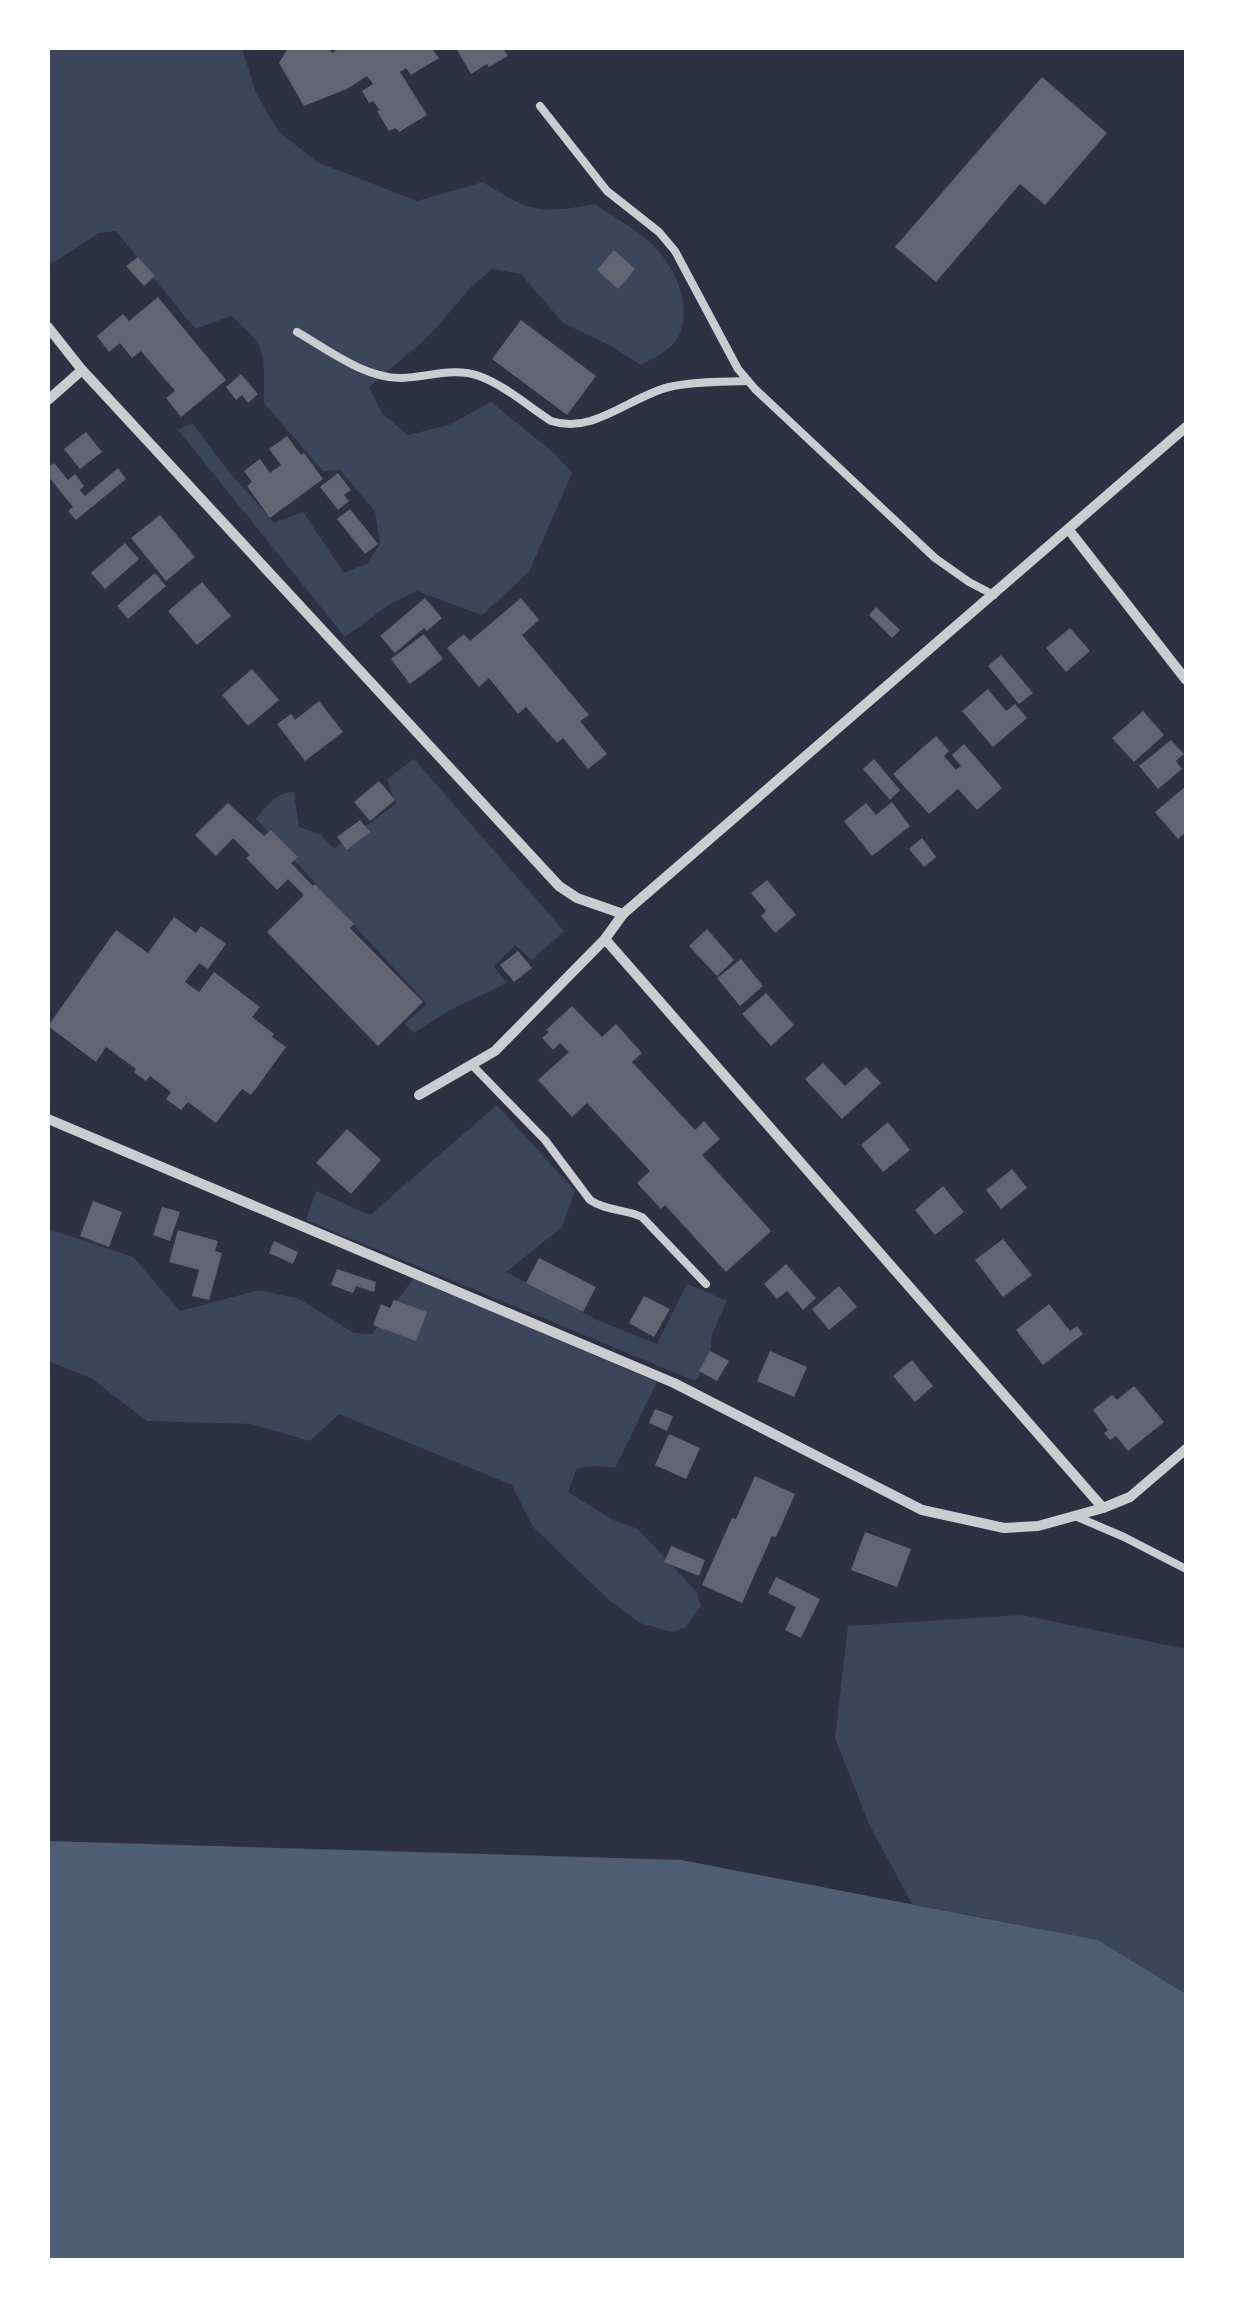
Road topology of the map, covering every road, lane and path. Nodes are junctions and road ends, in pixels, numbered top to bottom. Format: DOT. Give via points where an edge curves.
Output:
graph roads {
  1 [pos="540,106"];
  2 [pos="48,327"];
  3 [pos="296,332"];
  4 [pos="82,370"];
  5 [pos="748,381"];
  6 [pos="48,400"];
  7 [pos="1186,427"];
  8 [pos="1068,530"];
  9 [pos="994,595"];
  10 [pos="1186,680"];
  11 [pos="623,914"];
  12 [pos="606,939"];
  13 [pos="473,1066"];
  14 [pos="419,1095"];
  15 [pos="48,1119"];
  16 [pos="706,1284"];
  17 [pos="1186,1448"];
  18 [pos="1103,1508"];
  19 [pos="1075,1516"];
  20 [pos="1186,1569"];
  1 -- 5 [label="lane" via="607,191 675,251"];
  2 -- 4 [label="street"];
  3 -- 5 [label="lane" via="382,376 480,376 562,425 588,422 666,388"];
  4 -- 6 [label="street"];
  4 -- 11 [label="street" via="559,886"];
  5 -- 9 [label="lane" via="935,558"];
  7 -- 8 [label="street"];
  8 -- 9 [label="street"];
  8 -- 10 [label="street"];
  9 -- 11 [label="street"];
  11 -- 12 [label="street"];
  12 -- 13 [label="street"];
  12 -- 18 [label="street"];
  13 -- 14 [label="street"];
  13 -- 16 [label="lane" via="545,1140 590,1200 642,1217"];
  15 -- 19 [label="street" via="674,1383 922,1510 1004,1528"];
  17 -- 18 [label="street" via="1130,1497"];
  18 -- 19 [label="street"];
  19 -- 20 [label="lane"];
}
